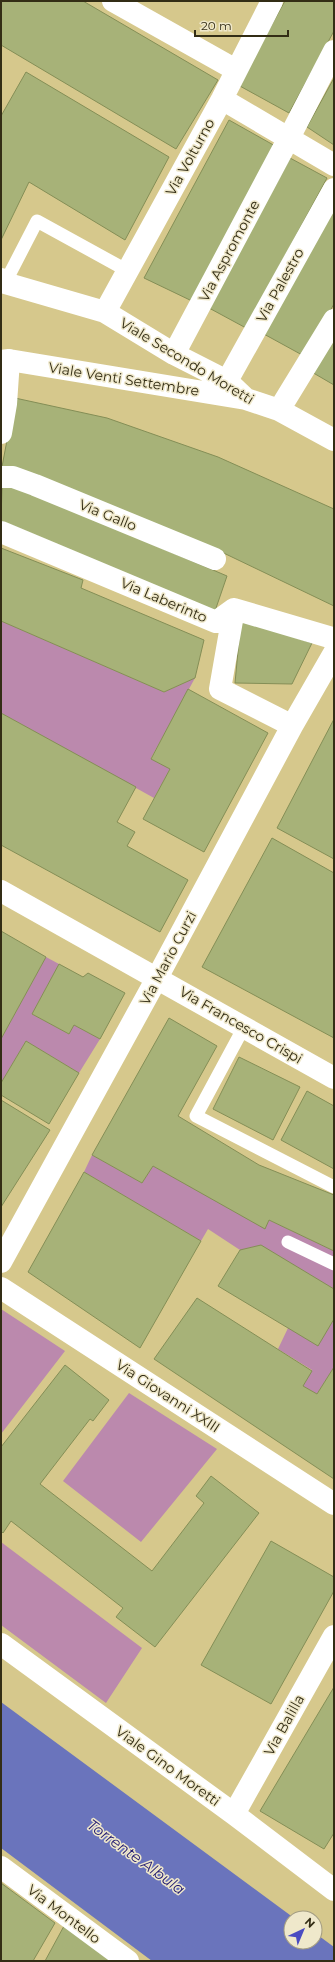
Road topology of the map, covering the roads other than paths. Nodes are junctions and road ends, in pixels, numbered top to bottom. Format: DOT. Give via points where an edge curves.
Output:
graph roads {
  1 [pos="113,1"];
  2 [pos="272,1"];
  3 [pos="334,51"];
  4 [pos="236,70"];
  5 [pos="222,99"];
  6 [pos="286,144"];
  7 [pos="334,165"];
  8 [pos="334,189"];
  9 [pos="128,271"];
  10 [pos="3,281"];
  11 [pos="105,312"];
  12 [pos="334,320"];
  13 [pos="174,354"];
  14 [pos="5,361"];
  15 [pos="227,381"];
  16 [pos="246,399"];
  17 [pos="279,410"];
  18 [pos="1,433"];
  19 [pos="334,440"];
  20 [pos="1,477"];
  21 [pos="1,532"];
  22 [pos="215,559"];
  23 [pos="234,609"];
  24 [pos="332,645"];
  25 [pos="283,721"];
  26 [pos="1,891"];
  27 [pos="157,978"];
  28 [pos="244,1027"];
  29 [pos="334,1078"];
  30 [pos="334,1186"];
  31 [pos="288,1242"];
  32 [pos="1,1262"];
  33 [pos="334,1264"];
  34 [pos="1,1288"];
  35 [pos="334,1504"];
  36 [pos="334,1636"];
  37 [pos="1,1644"];
  38 [pos="234,1814"];
  39 [pos="1,1867"];
  40 [pos="334,1890"];
  41 [pos="128,1961"];
  1 -- 4 [label="street"];
  2 -- 4 [label="street, Via Volturno"];
  3 -- 6 [label="street, Via Aspromonte"];
  4 -- 5 [label="street, Via Volturno"];
  5 -- 6 [label="street"];
  5 -- 9 [label="street, Via Volturno"];
  6 -- 7 [label="street"];
  6 -- 13 [label="street, Via Aspromonte"];
  8 -- 15 [label="street, Via Palestro"];
  9 -- 10 [label="lane" via="37,221"];
  9 -- 11 [label="street, Via Volturno"];
  10 -- 11 [label="street, Viale Secondo Moretti"];
  11 -- 13 [label="street, Viale Secondo Moretti"];
  12 -- 17 [label="street"];
  13 -- 15 [label="street, Viale Secondo Moretti"];
  14 -- 16 [label="street, Viale Venti Settembre"];
  14 -- 18 [label="street" via="6,404"];
  15 -- 16 [label="street, Viale Secondo Moretti"];
  16 -- 17 [label="street, Viale Secondo Moretti"];
  17 -- 19 [label="street, Viale Secondo Moretti"];
  20 -- 22 [label="street, Via Gallo" via="13,477 35,485"];
  21 -- 23 [label="street, Via Laberinto" via="216,622"];
  23 -- 24 [label="street"];
  23 -- 25 [label="street" via="220,689"];
  24 -- 27 [label="street, Via Mario Curzi" via="292,726"];
  26 -- 27 [label="street, Via Francesco Crispi"];
  27 -- 28 [label="street, Via Francesco Crispi"];
  27 -- 32 [label="street, Via Mario Curzi"];
  28 -- 29 [label="street, Via Francesco Crispi"];
  28 -- 30 [label="lane" via="196,1116"];
  31 -- 33 [label="lane"];
  34 -- 35 [label="street, Via Giovanni XXIII"];
  36 -- 38 [label="street, Via Balilla"];
  37 -- 38 [label="street, Viale Gino Moretti"];
  38 -- 40 [label="street, Viale Gino Moretti"];
  39 -- 41 [label="street, Via Montello"];
}
